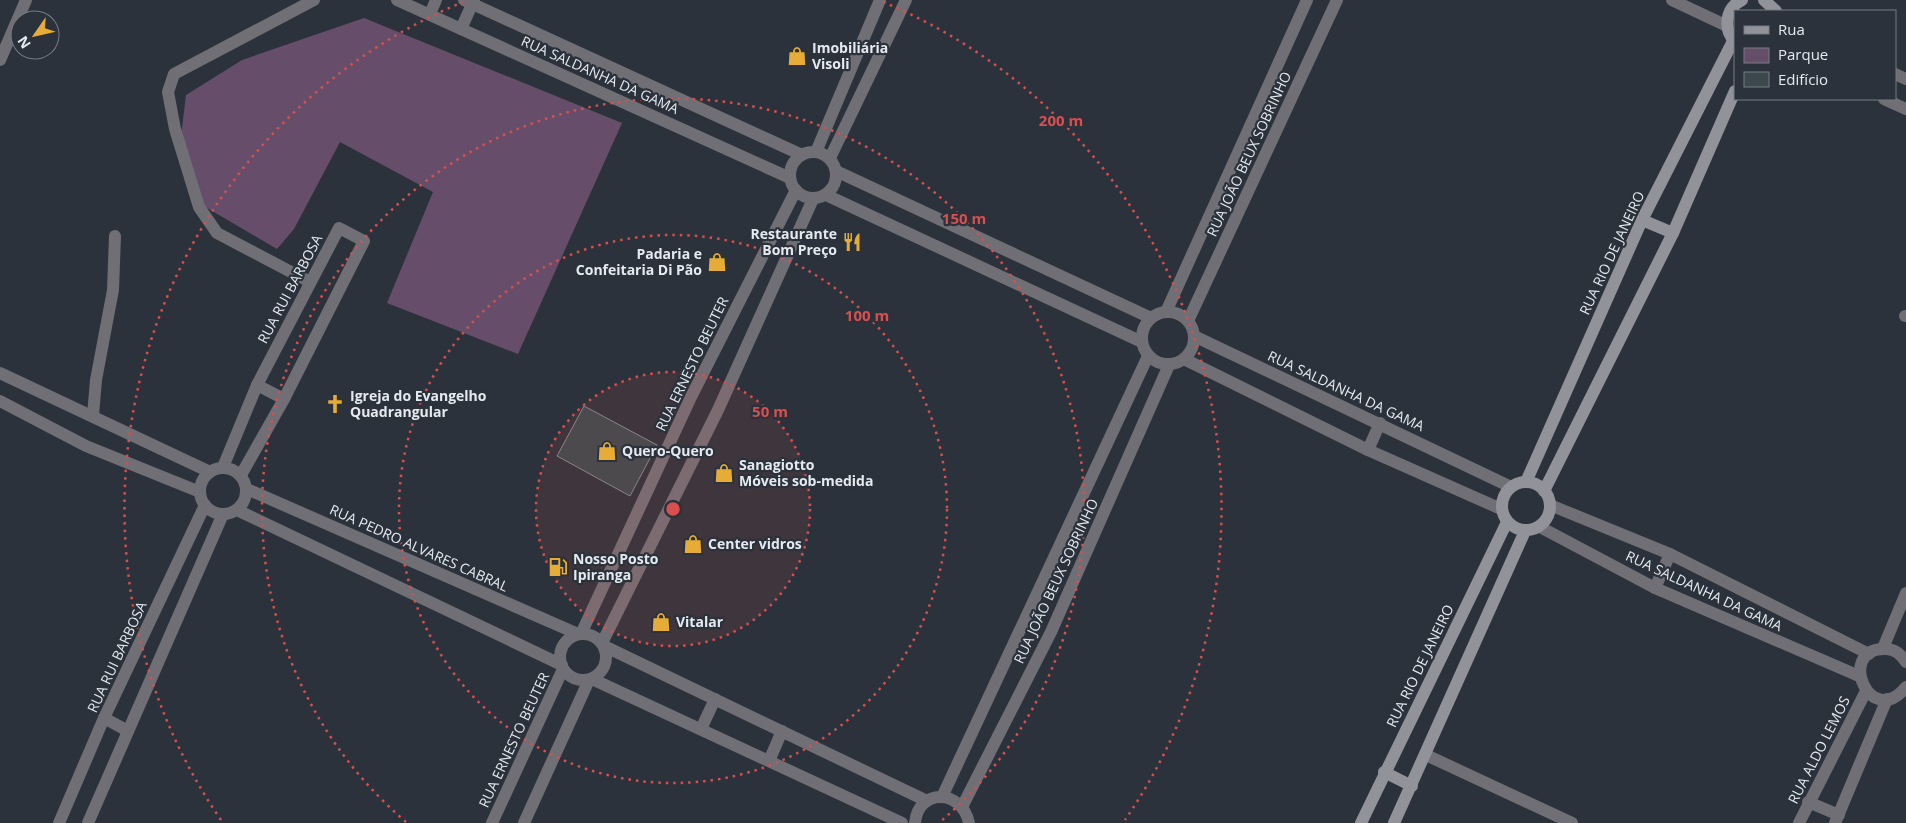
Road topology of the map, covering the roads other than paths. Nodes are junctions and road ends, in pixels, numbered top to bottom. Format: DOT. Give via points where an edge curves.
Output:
graph roads {
  1 [pos="26,0"];
  2 [pos="314,0"];
  3 [pos="397,0"];
  4 [pos="436,0"];
  5 [pos="880,0"];
  6 [pos="906,0"];
  7 [pos="1307,0"];
  8 [pos="1337,0"];
  9 [pos="1672,0"];
  10 [pos="470,1"];
  11 [pos="1738,1"];
  12 [pos="430,14"];
  13 [pos="1727,26"];
  14 [pos="461,29"];
  15 [pos="1734,42"];
  16 [pos="0,60"];
  17 [pos="1734,94"];
  18 [pos="1886,100"];
  19 [pos="1906,109"];
  20 [pos="816,152"];
  21 [pos="802,155"];
  22 [pos="830,158"];
  23 [pos="836,171"];
  24 [pos="790,178"];
  25 [pos="796,190"];
  26 [pos="826,195"];
  27 [pos="813,198"];
  28 [pos="1642,220"];
  29 [pos="1673,233"];
  30 [pos="115,236"];
  31 [pos="310,282"];
  32 [pos="1166,312"];
  33 [pos="1151,318"];
  34 [pos="1188,321"];
  35 [pos="1194,336"];
  36 [pos="1142,342"];
  37 [pos="1148,356"];
  38 [pos="1184,359"];
  39 [pos="1169,365"];
  40 [pos="0,373"];
  41 [pos="257,385"];
  42 [pos="284,399"];
  43 [pos="0,401"];
  44 [pos="93,415"];
  45 [pos="1380,423"];
  46 [pos="1368,450"];
  47 [pos="223,467"];
  48 [pos="210,472"];
  49 [pos="241,475"];
  50 [pos="1526,482"];
  51 [pos="1511,487"];
  52 [pos="247,489"];
  53 [pos="1544,491"];
  54 [pos="200,492"];
  55 [pos="205,505"];
  56 [pos="1550,505"];
  57 [pos="1501,509"];
  58 [pos="237,510"];
  59 [pos="223,514"];
  60 [pos="1507,522"];
  61 [pos="1540,526"];
  62 [pos="1525,531"];
  63 [pos="1670,554"];
  64 [pos="1655,588"];
  65 [pos="1906,593"];
  66 [pos="580,634"];
  67 [pos="603,645"];
  68 [pos="1883,648"];
  69 [pos="1869,654"];
  70 [pos="1905,658"];
  71 [pos="562,667"];
  72 [pos="1859,676"];
  73 [pos="591,680"];
  74 [pos="1866,690"];
  75 [pos="1904,691"];
  76 [pos="715,699"];
  77 [pos="1887,699"];
  78 [pos="104,718"];
  79 [pos="701,729"];
  80 [pos="128,731"];
  81 [pos="782,732"];
  82 [pos="1426,754"];
  83 [pos="769,761"];
  84 [pos="1384,772"];
  85 [pos="1412,786"];
  86 [pos="942,797"];
  87 [pos="927,801"];
  88 [pos="1808,802"];
  89 [pos="962,807"];
  90 [pos="1837,819"];
  91 [pos="59,823"];
  92 [pos="88,823"];
  93 [pos="492,823"];
  94 [pos="524,823"];
  95 [pos="902,823"];
  96 [pos="915,823"];
  97 [pos="969,823"];
  98 [pos="1361,823"];
  99 [pos="1394,823"];
  100 [pos="1572,823"];
  101 [pos="1799,823"];
  1 -- 16 [label="street"];
  2 -- 31 [label="street" via="174,74 168,92 175,129 199,207 217,233"];
  3 -- 12 [label="street, RUA SALDANHA DA GAMA"];
  4 -- 12 [label="street"];
  5 -- 20 [label="street"];
  6 -- 22 [label="street"];
  7 -- 32 [label="street, RUA JOÃO BEUX SOBRINHO"];
  8 -- 34 [label="street, RUA JOÃO BEUX SOBRINHO"];
  9 -- 13 [label="street"];
  10 -- 14 [label="street"];
  10 -- 21 [label="street, RUA SALDANHA DA GAMA"];
  11 -- 13 [label="main road" via="1728,16"];
  12 -- 14 [label="street, RUA SALDANHA DA GAMA"];
  13 -- 15 [label="main road"];
  14 -- 24 [label="street, RUA SALDANHA DA GAMA"];
  15 -- 28 [label="main road, RUA RIO DE JANEIRO"];
  17 -- 29 [label="main road"];
  18 -- 19 [label="street"];
  20 -- 21 [label="street"];
  20 -- 22 [label="street"];
  21 -- 24 [label="street" via="792,164"];
  22 -- 23 [label="street"];
  23 -- 26 [label="street" via="835,184"];
  23 -- 33 [label="street"];
  24 -- 25 [label="street"];
  25 -- 27 [label="street" via="807,198"];
  25 -- 66 [label="street, RUA ERNESTO BEUTER" via="691,397"];
  26 -- 27 [label="street"];
  26 -- 36 [label="street"];
  27 -- 67 [label="street" via="718,410"];
  28 -- 29 [label="main road"];
  28 -- 50 [label="main road, RUA RIO DE JANEIRO"];
  29 -- 53 [label="main road"];
  30 -- 44 [label="street" via="112,290"];
  31 -- 41 [label="street, RUA RUI BARBOSA"];
  31 -- 42 [label="street, RUA RUI BARBOSA" via="339,228 364,241"];
  32 -- 33 [label="street"];
  32 -- 34 [label="street"];
  33 -- 36 [label="street" via="1145,325"];
  34 -- 35 [label="street"];
  35 -- 38 [label="street" via="1193,345"];
  35 -- 45 [label="street, RUA SALDANHA DA GAMA"];
  36 -- 37 [label="street"];
  37 -- 39 [label="street"];
  37 -- 86 [label="street, RUA JOÃO BEUX SOBRINHO"];
  38 -- 39 [label="street"];
  38 -- 46 [label="street"];
  39 -- 89 [label="street, RUA JOÃO BEUX SOBRINHO" via="1051,632"];
  40 -- 44 [label="street"];
  41 -- 42 [label="street"];
  41 -- 47 [label="street, RUA RUI BARBOSA"];
  42 -- 49 [label="street, RUA RUI BARBOSA"];
  43 -- 54 [label="street" via="86,446"];
  44 -- 48 [label="street"];
  45 -- 46 [label="street"];
  45 -- 51 [label="street, RUA SALDANHA DA GAMA"];
  46 -- 57 [label="street"];
  47 -- 48 [label="street"];
  47 -- 49 [label="street"];
  48 -- 54 [label="street" via="201,484"];
  49 -- 52 [label="street"];
  50 -- 51 [label="main road"];
  50 -- 53 [label="main road"];
  51 -- 57 [label="main road" via="1505,492"];
  52 -- 58 [label="street" via="246,497"];
  52 -- 66 [label="street, RUA PEDRO ALVARES CABRAL"];
  53 -- 56 [label="main road"];
  54 -- 55 [label="street"];
  55 -- 59 [label="street"];
  55 -- 78 [label="street, RUA RUI BARBOSA"];
  56 -- 61 [label="main road"];
  56 -- 63 [label="street, RUA SALDANHA DA GAMA"];
  57 -- 60 [label="main road"];
  58 -- 59 [label="street"];
  58 -- 71 [label="street"];
  59 -- 80 [label="street"];
  60 -- 62 [label="main road"];
  60 -- 84 [label="main road, RUA RIO DE JANEIRO"];
  61 -- 62 [label="main road"];
  61 -- 64 [label="street, RUA SALDANHA DA GAMA"];
  62 -- 82 [label="main road"];
  63 -- 64 [label="street"];
  63 -- 69 [label="street, RUA SALDANHA DA GAMA"];
  64 -- 72 [label="street, RUA SALDANHA DA GAMA"];
  65 -- 68 [label="street"];
  66 -- 67 [label="street" via="589,634"];
  66 -- 71 [label="street" via="569,638 563,645"];
  67 -- 73 [label="street" via="607,655 606,666"];
  67 -- 76 [label="street"];
  68 -- 69 [label="street"];
  68 -- 70 [label="street"];
  69 -- 72 [label="street" via="1863,660"];
  71 -- 73 [label="street" via="569,676 580,681"];
  71 -- 93 [label="street, RUA ERNESTO BEUTER"];
  72 -- 74 [label="street"];
  73 -- 79 [label="street"];
  73 -- 94 [label="street"];
  74 -- 77 [label="street" via="1872,696"];
  74 -- 88 [label="street, RUA ALDO LEMOS"];
  75 -- 77 [label="street"];
  76 -- 79 [label="street"];
  76 -- 81 [label="street"];
  77 -- 90 [label="street"];
  78 -- 80 [label="street"];
  78 -- 91 [label="street, RUA RUI BARBOSA"];
  79 -- 83 [label="street"];
  80 -- 92 [label="street"];
  81 -- 83 [label="street"];
  81 -- 87 [label="street"];
  82 -- 85 [label="main road"];
  82 -- 100 [label="street"];
  83 -- 95 [label="street"];
  84 -- 85 [label="main road"];
  84 -- 98 [label="main road, RUA RIO DE JANEIRO"];
  85 -- 99 [label="main road"];
  86 -- 87 [label="street"];
  86 -- 89 [label="street"];
  87 -- 96 [label="street" via="917,813"];
  88 -- 90 [label="street"];
  88 -- 101 [label="street, RUA ALDO LEMOS"];
  89 -- 97 [label="street"];
}
